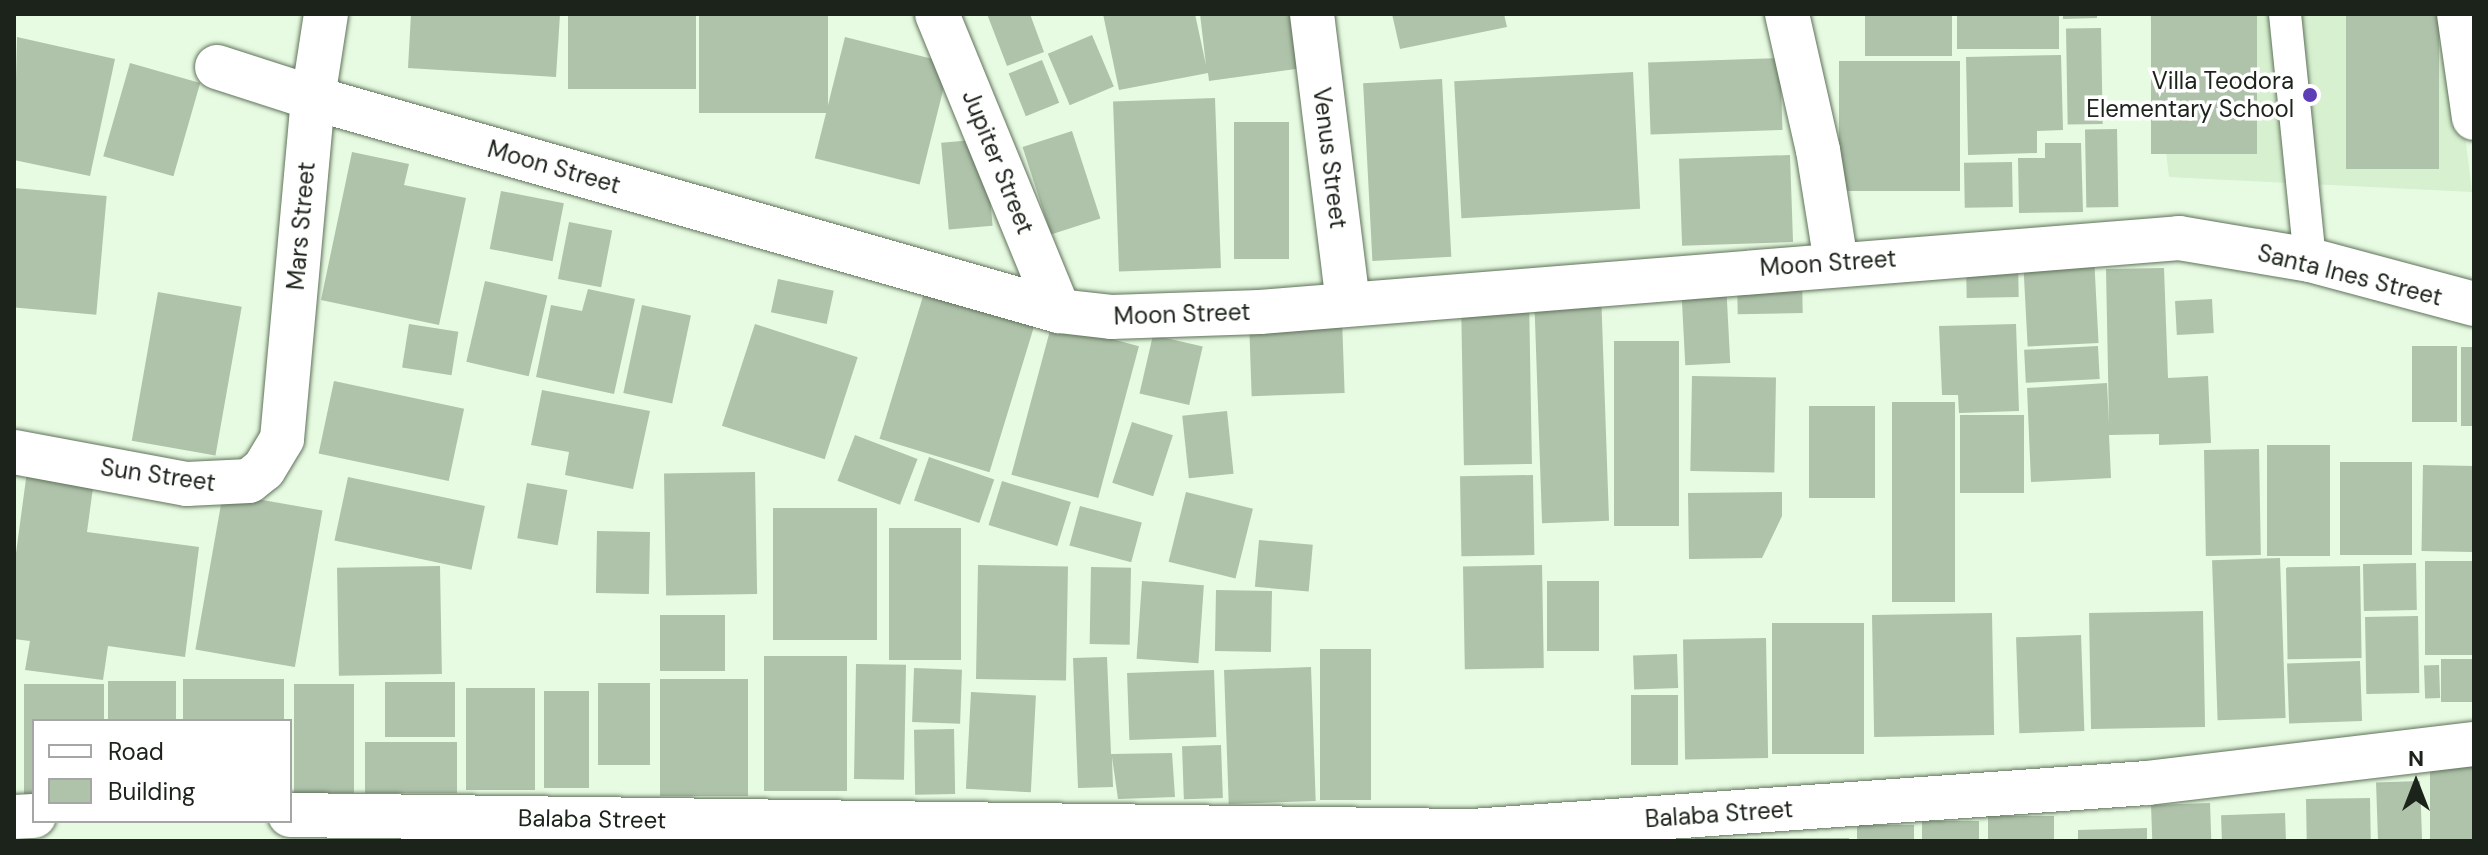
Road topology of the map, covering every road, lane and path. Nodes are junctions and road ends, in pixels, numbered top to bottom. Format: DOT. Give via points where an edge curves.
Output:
graph roads {
  1 [pos="326,14"];
  2 [pos="937,14"];
  3 [pos="1312,14"];
  4 [pos="1787,14"];
  5 [pos="2285,14"];
  6 [pos="2459,14"];
  7 [pos="217,67"];
  8 [pos="313,98"];
  9 [pos="2474,118"];
  10 [pos="2179,238"];
  11 [pos="2310,260"];
  12 [pos="1836,262"];
  13 [pos="1348,302"];
  14 [pos="2474,304"];
  15 [pos="1059,311"];
  16 [pos="282,439"];
  17 [pos="14,452"];
  18 [pos="2474,744"];
  19 [pos="292,815"];
  1 -- 8 [label="street, Mars Street"];
  2 -- 15 [label="street, Jupiter Street"];
  3 -- 13 [label="street, Venus Street"];
  4 -- 12 [label="street" via="1818,150"];
  5 -- 11 [label="lane"];
  6 -- 9 [label="street"];
  7 -- 8 [label="street, Moon Street"];
  8 -- 15 [label="street, Moon Street"];
  8 -- 16 [label="street, Mars Street"];
  10 -- 11 [label="street, Santa Ines Street"];
  10 -- 12 [label="street, Moon Street"];
  11 -- 14 [label="street, Santa Ines Street"];
  12 -- 13 [label="street, Moon Street"];
  13 -- 15 [label="street, Moon Street" via="1155,317"];
  16 -- 17 [label="street, Sun Street" via="264,469 249,481 224,485 187,484"];
  18 -- 19 [label="street, Balaba Street" via="2147,783 1472,831"];
}
